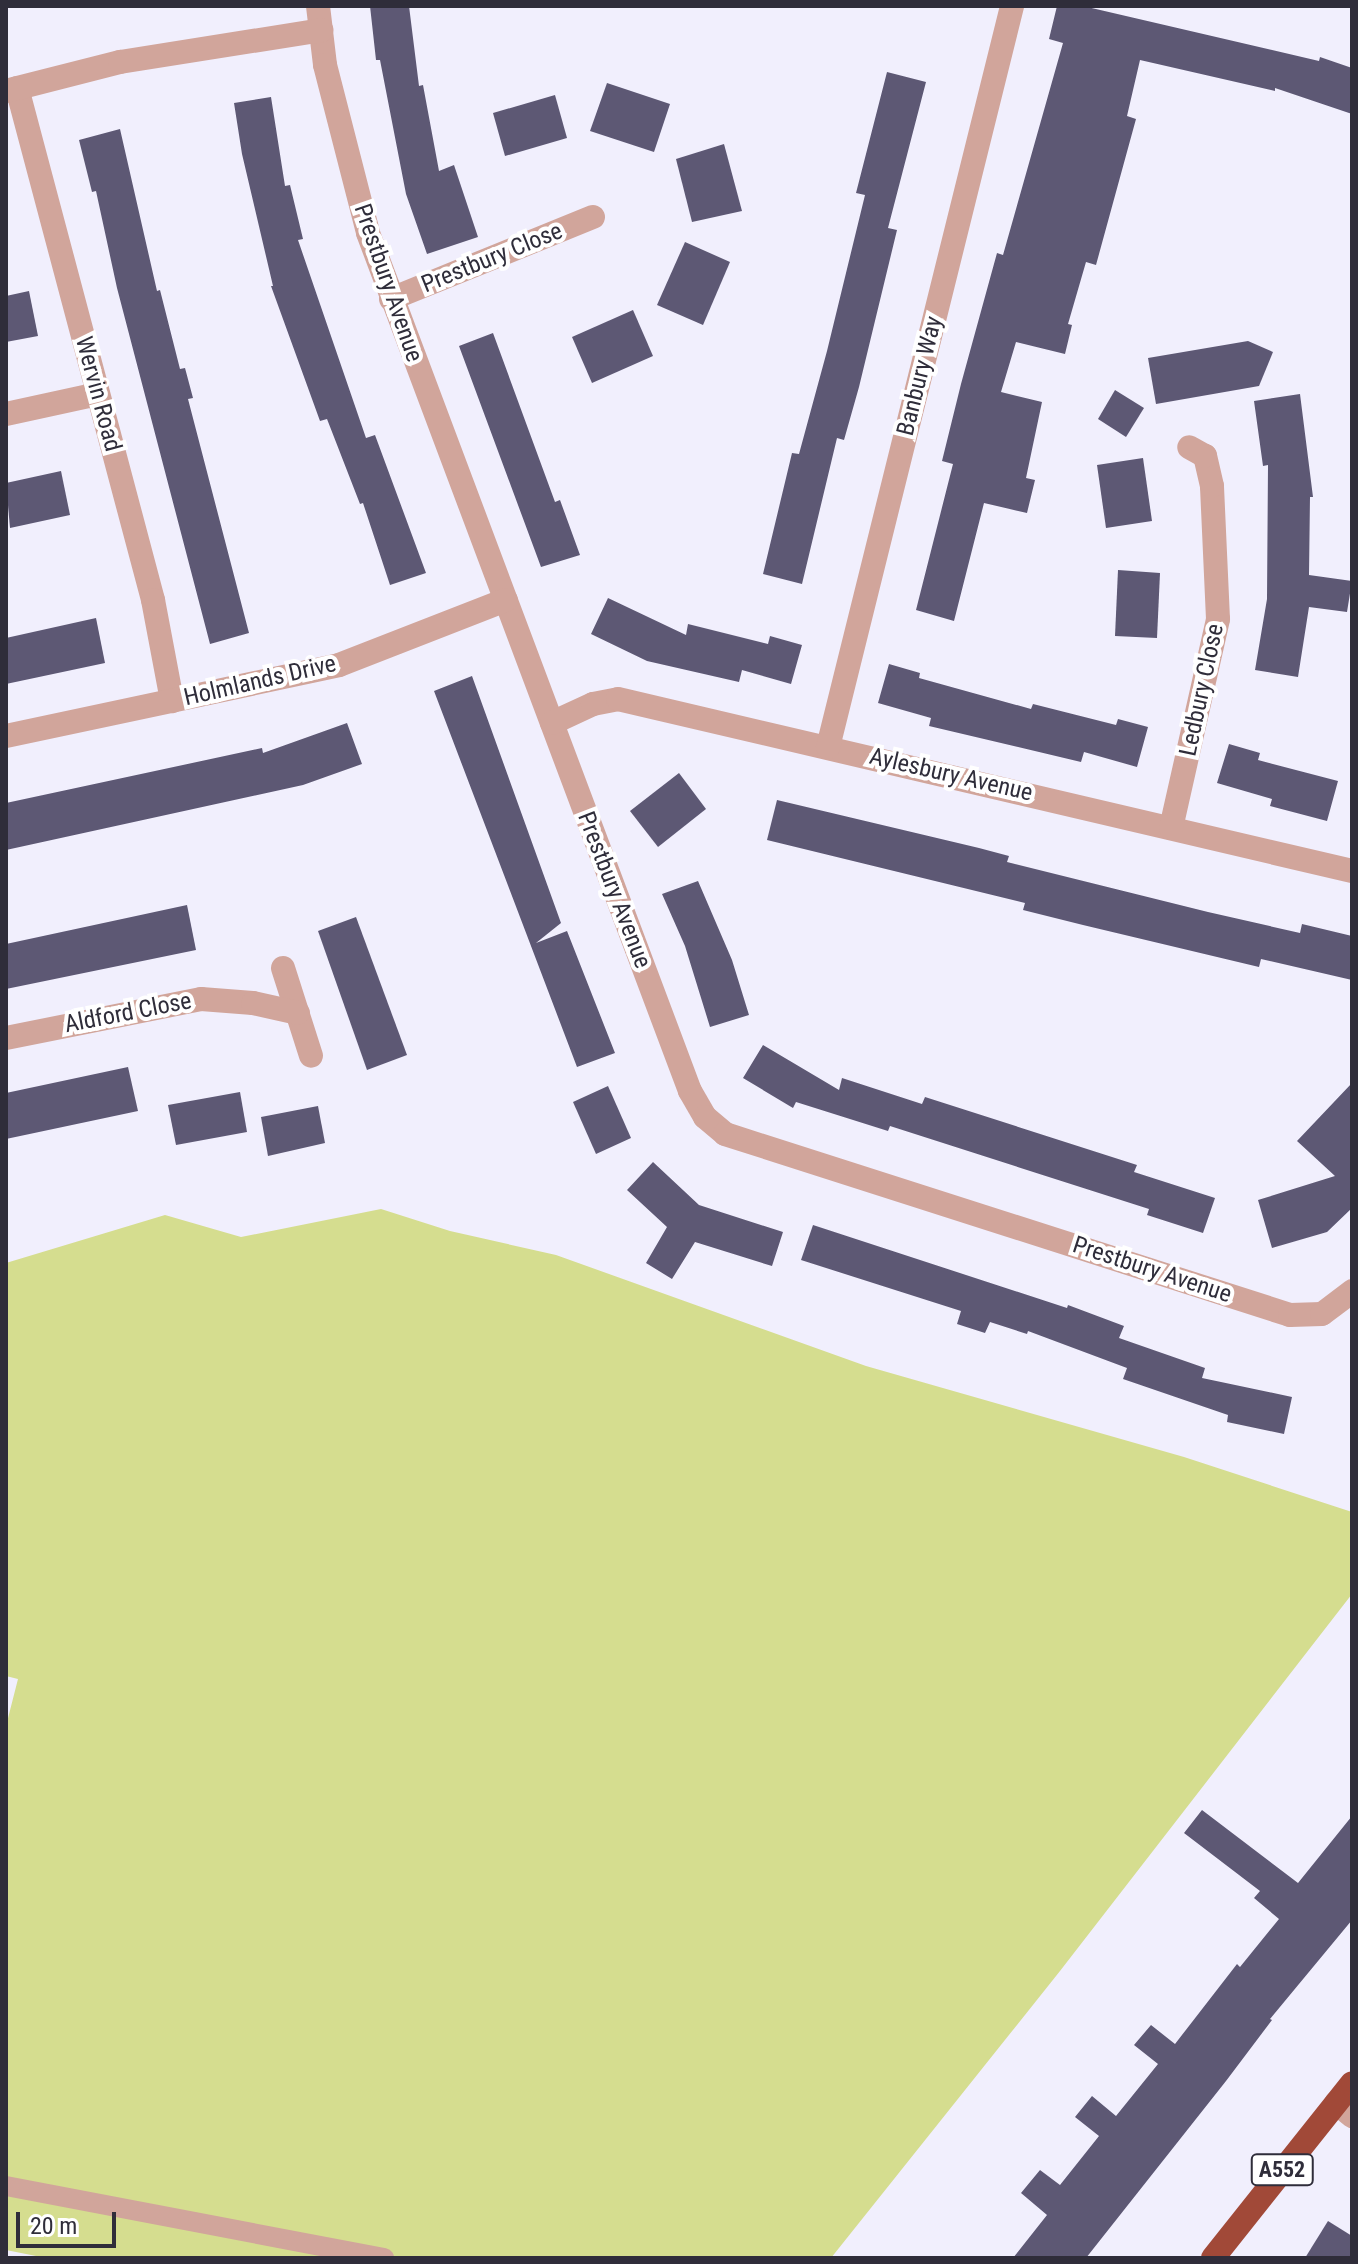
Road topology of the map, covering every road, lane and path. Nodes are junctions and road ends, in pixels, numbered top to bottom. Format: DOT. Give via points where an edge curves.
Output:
graph roads {
  1 [pos="1012,6"];
  2 [pos="319,18"];
  3 [pos="12,89"];
  4 [pos="593,217"];
  5 [pos="391,299"];
  6 [pos="98,394"];
  7 [pos="6,414"];
  8 [pos="1203,448"];
  9 [pos="506,600"];
  10 [pos="172,701"];
  11 [pos="552,723"];
  12 [pos="6,736"];
  13 [pos="828,747"];
  14 [pos="1171,828"];
  15 [pos="1352,871"];
  16 [pos="283,968"];
  17 [pos="298,1013"];
  18 [pos="6,1038"];
  19 [pos="311,1056"];
  20 [pos="1352,1291"];
  21 [pos="1352,2083"];
  22 [pos="1344,2110"];
  23 [pos="6,2186"];
  24 [pos="384,2258"];
  25 [pos="1213,2258"];
  1 -- 13 [label="street, Banbury Way"];
  2 -- 3 [label="street, Wervin Road"];
  2 -- 5 [label="street, Prestbury Avenue" via="343,142"];
  3 -- 6 [label="street, Wervin Road"];
  4 -- 5 [label="street, Prestbury Close"];
  5 -- 9 [label="street, Prestbury Avenue"];
  6 -- 7 [label="street"];
  6 -- 10 [label="street, Wervin Road" via="153,600"];
  8 -- 14 [label="street, Ledbury Close" via="1212,486 1218,619"];
  9 -- 10 [label="street, Holmlands Drive" via="339,665"];
  9 -- 11 [label="street, Prestbury Avenue"];
  10 -- 12 [label="street, Holmlands Drive"];
  11 -- 13 [label="street, Aylesbury Avenue" via="618,699"];
  11 -- 20 [label="street, Prestbury Avenue" via="690,1091 705,1117 725,1134 1290,1315 1322,1314"];
  13 -- 14 [label="street, Aylesbury Avenue"];
  14 -- 15 [label="street, Aylesbury Avenue"];
  16 -- 17 [label="street"];
  17 -- 18 [label="street, Aldford Close" via="201,999"];
  17 -- 19 [label="street"];
  21 -- 22 [label="highway, A552"];
  22 -- 25 [label="highway, A552"];
  23 -- 24 [label="lane"];
}
